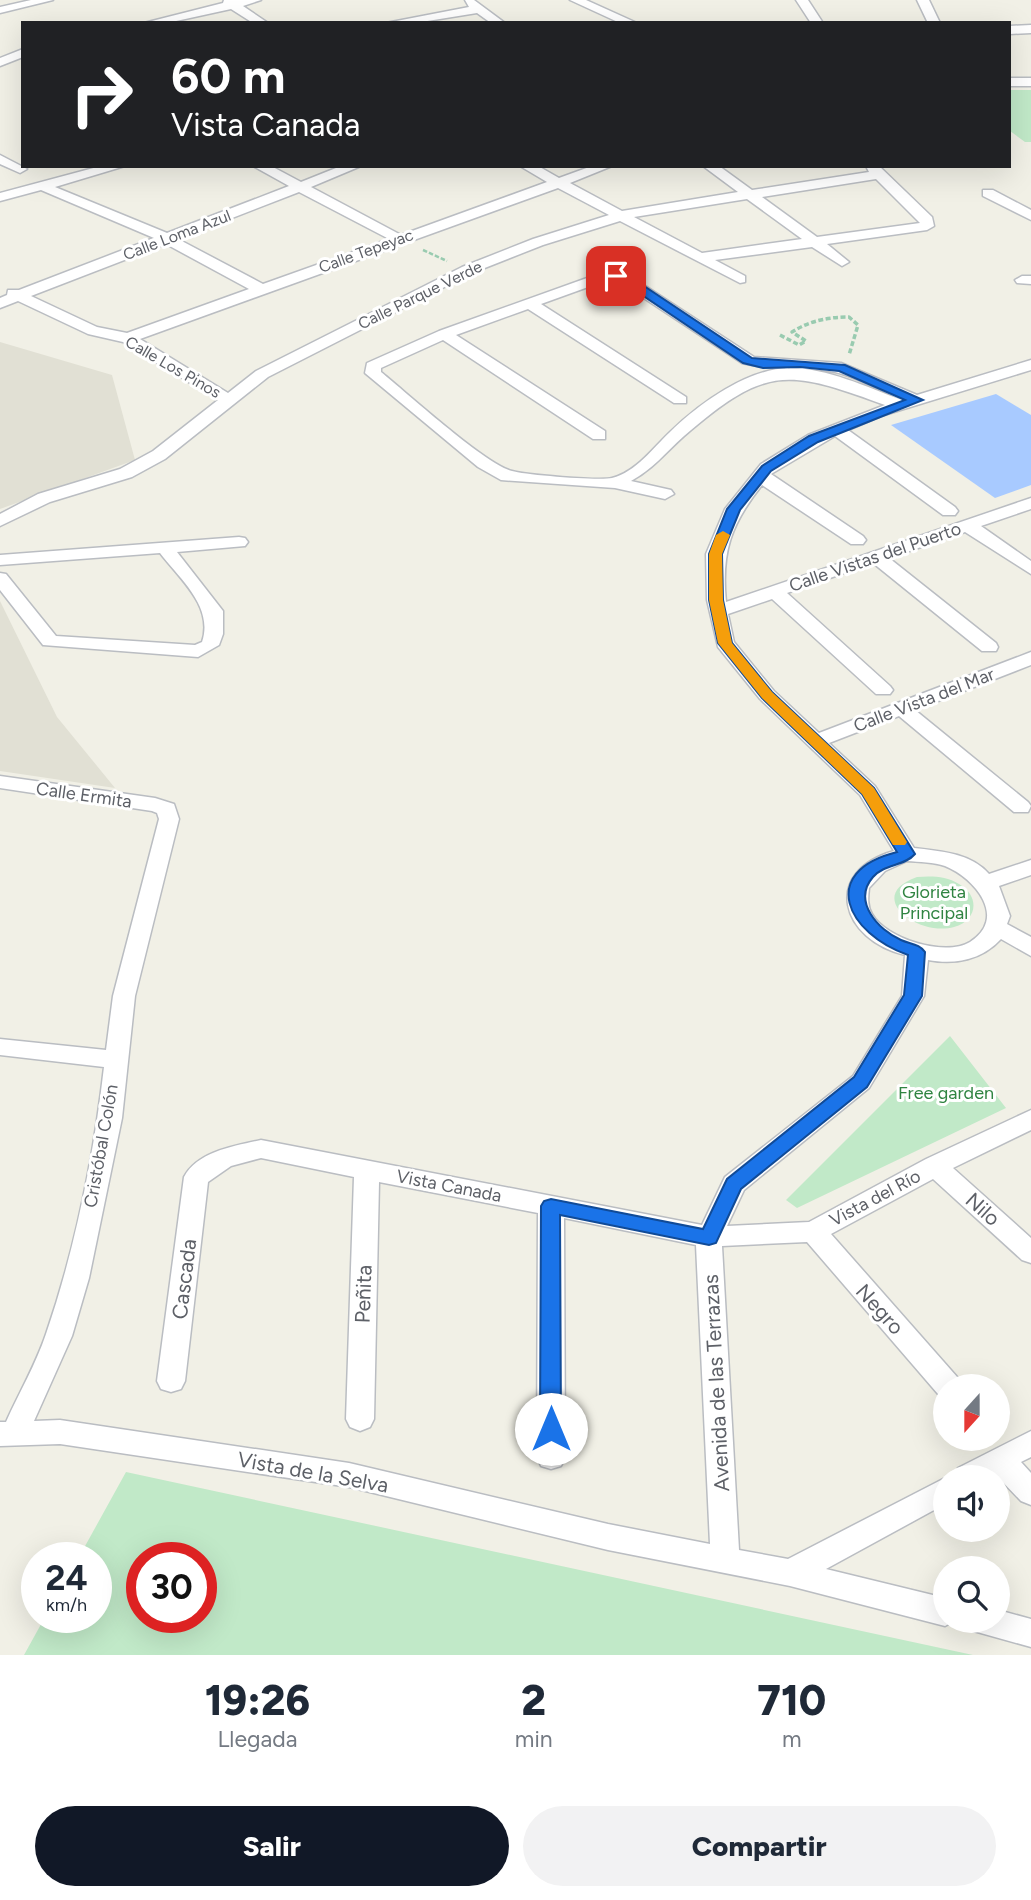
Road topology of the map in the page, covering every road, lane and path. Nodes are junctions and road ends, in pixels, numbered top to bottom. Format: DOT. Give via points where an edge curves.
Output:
graph roads {
  1 [pos="47,0"];
  2 [pos="254,0"];
  3 [pos="466,0"];
  4 [pos="576,0"];
  5 [pos="802,0"];
  6 [pos="923,0"];
  7 [pos="228,2"];
  8 [pos="478,9"];
  9 [pos="0,10"];
  10 [pos="449,18"];
  11 [pos="157,21"];
  12 [pos="259,21"];
  13 [pos="415,21"];
  14 [pos="496,21"];
  15 [pos="626,21"];
  16 [pos="816,21"];
  17 [pos="933,21"];
  18 [pos="1031,29"];
  19 [pos="1011,30"];
  20 [pos="21,53"];
  21 [pos="0,62"];
  22 [pos="1011,82"];
  23 [pos="1031,82"];
  24 [pos="0,159"];
  25 [pos="110,168"];
  26 [pos="264,168"];
  27 [pos="349,168"];
  28 [pos="531,168"];
  29 [pos="599,168"];
  30 [pos="713,168"];
  31 [pos="20,169"];
  32 [pos="876,170"];
  33 [pos="557,182"];
  34 [pos="42,186"];
  35 [pos="300,188"];
  36 [pos="988,193"];
  37 [pos="751,195"];
  38 [pos="0,197"];
  39 [pos="621,215"];
  40 [pos="1031,216"];
  41 [pos="166,239"];
  42 [pos="399,239"];
  43 [pos="816,242"];
  44 [pos="700,258"];
  45 [pos="842,262"];
  46 [pos="467,270"];
  47 [pos="740,279"];
  48 [pos="0,287"];
  49 [pos="262,289"];
  50 [pos="20,296"];
  51 [pos="0,303"];
  52 [pos="530,303"];
  53 [pos="444,334"];
  54 [pos="780,335"];
  55 [pos="128,338"];
  56 [pos="841,368"];
  57 [pos="1027,369"];
  58 [pos="759,370"];
  59 [pos="229,400"];
  60 [pos="680,400"];
  61 [pos="909,403"];
  62 [pos="837,430"];
  63 [pos="598,435"];
  64 [pos="761,475"];
  65 [pos="615,483"];
  66 [pos="665,494"];
  67 [pos="1031,503"];
  68 [pos="949,511"];
  69 [pos="0,521"];
  70 [pos="967,525"];
  71 [pos="857,540"];
  72 [pos="239,542"];
  73 [pos="165,548"];
  74 [pos="876,556"];
  75 [pos="0,561"];
  76 [pos="1031,569"];
  77 [pos="0,578"];
  78 [pos="775,592"];
  79 [pos="719,611"];
  80 [pos="989,647"];
  81 [pos="1022,662"];
  82 [pos="1031,680"];
  83 [pos="883,690"];
  84 [pos="901,708"];
  85 [pos="816,741"];
  86 [pos="0,782"];
  87 [pos="1021,807"];
  88 [pos="167,809"];
  89 [pos="907,854"];
  90 [pos="1031,867"];
  91 [pos="995,880"];
  92 [pos="1005,931"];
  93 [pos="1031,948"];
  94 [pos="917,952"];
  95 [pos="0,1047"];
  96 [pos="114,1059"];
  97 [pos="1031,1119"];
  98 [pos="935,1166"];
  99 [pos="367,1169"];
  100 [pos="196,1177"];
  101 [pos="551,1206"];
  102 [pos="813,1232"];
  103 [pos="709,1237"];
  104 [pos="1031,1253"];
  105 [pos="937,1374"];
  106 [pos="171,1381"];
  107 [pos="360,1419"];
  108 [pos="7,1433"];
  109 [pos="1031,1443"];
  110 [pos="551,1457"];
  111 [pos="1000,1460"];
  112 [pos="991,1465"];
  113 [pos="1031,1492"];
  114 [pos="933,1496"];
  115 [pos="725,1560"];
  116 [pos="790,1573"];
  117 [pos="933,1609"];
  118 [pos="1010,1628"];
  119 [pos="1031,1633"];
  1 -- 9 [label="street"];
  2 -- 7 [label="street"];
  3 -- 8 [label="street"];
  4 -- 15 [label="street"];
  5 -- 16 [label="street"];
  6 -- 17 [label="street"];
  7 -- 11 [label="street"];
  7 -- 12 [label="street"];
  8 -- 10 [label="street"];
  8 -- 14 [label="street"];
  10 -- 13 [label="street"];
  18 -- 19 [label="street"];
  20 -- 21 [label="street"];
  22 -- 23 [label="street"];
  24 -- 31 [label="street"];
  25 -- 34 [label="street"];
  26 -- 35 [label="street"];
  27 -- 35 [label="street, Calle Loma Azul"];
  28 -- 33 [label="street"];
  29 -- 33 [label="street, Calle Tepeyac"];
  30 -- 37 [label="street"];
  32 -- 37 [label="street, Calle Parque Verde"];
  32 -- 43 [label="street" via="928,220 927,226"];
  33 -- 39 [label="street"];
  33 -- 42 [label="street, Calle Tepeyac"];
  34 -- 38 [label="street"];
  34 -- 41 [label="street"];
  35 -- 41 [label="street, Calle Loma Azul"];
  35 -- 42 [label="street"];
  36 -- 40 [label="street"];
  37 -- 39 [label="street, Calle Parque Verde"];
  37 -- 43 [label="street"];
  39 -- 44 [label="street"];
  39 -- 46 [label="street, Calle Parque Verde"];
  41 -- 49 [label="street"];
  41 -- 50 [label="street, Calle Loma Azul"];
  42 -- 46 [label="path"];
  42 -- 49 [label="street, Calle Tepeyac"];
  43 -- 44 [label="street"];
  43 -- 45 [label="street"];
  44 -- 47 [label="street"];
  46 -- 59 [label="street, Calle Parque Verde" via="262,374"];
  48 -- 50 [label="street, Calle Los Pinos"];
  49 -- 55 [label="street, Calle Tepeyac"];
  50 -- 51 [label="street, Calle Loma Azul"];
  50 -- 55 [label="street, Calle Los Pinos" via="93,331"];
  52 -- 53 [label="street"];
  52 -- 58 [label="street" via="601,277 616,276"];
  52 -- 60 [label="street"];
  53 -- 63 [label="street"];
  53 -- 65 [label="street" via="373,366 373,373 484,463 507,476"];
  54 -- 56 [label="path" via="799,345 806,341 792,332 798,327 830,317 849,317 858,326"];
  55 -- 59 [label="street, Calle Los Pinos"];
  56 -- 58 [label="street"];
  56 -- 61 [label="street"];
  57 -- 61 [label="street"];
  58 -- 61 [label="street" via="832,380"];
  58 -- 65 [label="street" via="678,433 645,467"];
  59 -- 69 [label="street, Calle Parque Verde" via="159,455 126,473 44,498"];
  61 -- 62 [label="street"];
  62 -- 64 [label="street" via="814,439"];
  62 -- 68 [label="street"];
  64 -- 71 [label="street"];
  64 -- 79 [label="street" via="734,509 716,554"];
  65 -- 66 [label="street"];
  67 -- 70 [label="street, Calle Vistas del Puerto"];
  70 -- 74 [label="street, Calle Vistas del Puerto"];
  70 -- 76 [label="street"];
  72 -- 73 [label="street"];
  73 -- 75 [label="street"];
  73 -- 77 [label="street" via="214,611 210,645 198,651 50,641"];
  74 -- 78 [label="street, Calle Vistas del Puerto"];
  74 -- 80 [label="street"];
  78 -- 79 [label="street, Calle Vistas del Puerto"];
  78 -- 83 [label="street"];
  79 -- 85 [label="street" via="725,643 767,695"];
  81 -- 82 [label="street"];
  81 -- 84 [label="street, Calle Vista del Mar"];
  84 -- 85 [label="street, Calle Vista del Mar"];
  84 -- 87 [label="street"];
  85 -- 89 [label="street" via="868,791"];
  86 -- 88 [label="street, Calle Ermita"];
  88 -- 96 [label="street, Cristóbal Colón" via="169,819 124,996"];
  89 -- 91 [label="street" via="955,858"];
  89 -- 94 [label="street" via="869,870 859,883 856,899 874,931"];
  90 -- 91 [label="street"];
  91 -- 92 [label="street" via="1007,897 1010,914"];
  92 -- 93 [label="street"];
  92 -- 94 [label="street" via="990,944 969,952"];
  94 -- 103 [label="street, Avenida de las Terrazas" via="913,996 861,1082 734,1184"];
  95 -- 96 [label="street"];
  96 -- 108 [label="street, Cristóbal Colón" via="110,1118 76,1278 59,1336"];
  97 -- 98 [label="street, Vista del Río"];
  98 -- 102 [label="street, Vista del Río"];
  98 -- 104 [label="street, Nilo"];
  99 -- 100 [label="street, Vista Canada" via="261,1149 224,1158"];
  99 -- 101 [label="street, Vista Canada"];
  99 -- 107 [label="street, Peñita"];
  100 -- 106 [label="street, Cascada"];
  101 -- 103 [label="street, Vista Canada"];
  101 -- 110 [label="street"];
  102 -- 103 [label="street, Vista del Río"];
  102 -- 105 [label="street, Negro"];
  103 -- 115 [label="street, Avenida de las Terrazas"];
  108 -- 115 [label="street, Vista de la Selva" via="60,1432 349,1475"];
  109 -- 111 [label="street"];
  111 -- 112 [label="street"];
  111 -- 113 [label="street"];
  114 -- 116 [label="street"];
  115 -- 116 [label="street, Vista de la Selva"];
  116 -- 117 [label="street, Vista de la Selva"];
  118 -- 119 [label="street"];
}
